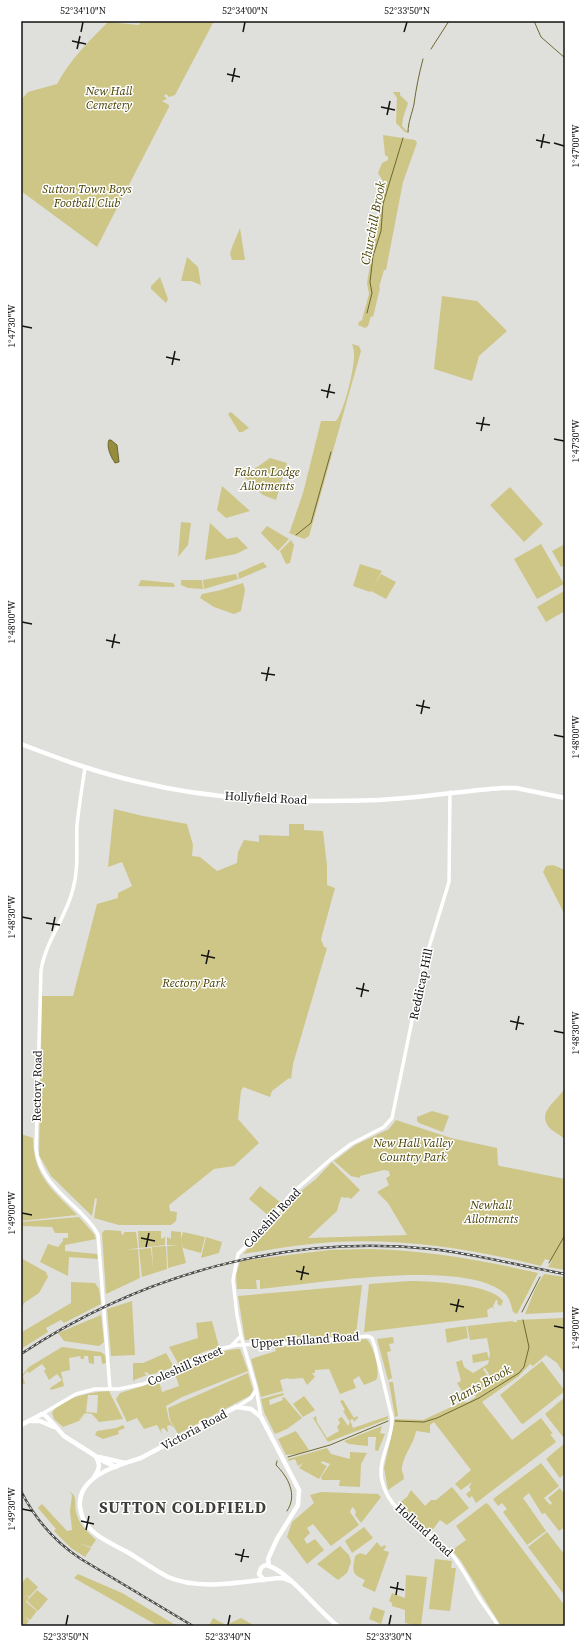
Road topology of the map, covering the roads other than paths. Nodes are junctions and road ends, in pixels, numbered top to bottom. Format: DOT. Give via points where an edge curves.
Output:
graph roads {
  1 [pos="21,744"];
  2 [pos="85,768"];
  3 [pos="450,792"];
  4 [pos="565,798"];
  5 [pos="394,1111"];
  6 [pos="240,1336"];
  7 [pos="243,1345"];
  8 [pos="230,1347"];
  9 [pos="256,1388"];
  10 [pos="110,1389"];
  11 [pos="236,1407"];
  12 [pos="49,1409"];
  13 [pos="42,1414"];
  14 [pos="47,1416"];
  15 [pos="262,1417"];
  16 [pos="31,1421"];
  17 [pos="21,1425"];
  18 [pos="54,1427"];
  19 [pos="95,1456"];
  20 [pos="125,1463"];
  21 [pos="116,1466"];
  22 [pos="381,1473"];
  23 [pos="93,1478"];
  24 [pos="271,1567"];
  25 [pos="272,1578"];
  26 [pos="264,1580"];
  27 [pos="290,1581"];
  28 [pos="338,1626"];
  29 [pos="498,1626"];
  1 -- 2 [label="main road, Hollyfield Road"];
  2 -- 3 [label="main road, Hollyfield Road" via="140,783 242,799 373,800"];
  2 -- 10 [label="street, Rectory Road" via="77,825 73,889 47,947 41,970 36,1148 40,1164 49,1179 91,1223 98,1235"];
  3 -- 4 [label="main road, Hollyfield Road" via="509,788"];
  3 -- 5 [label="street, Reddicap Hill" via="448,886 423,967"];
  5 -- 6 [label="street, Coleshill Road" via="384,1127 344,1148 290,1195 263,1229 238,1254 233,1280"];
  6 -- 7 [label="street, Coleshill Road"];
  6 -- 8 [label="street, Coleshill Street"];
  7 -- 8 [label="street, Coleshill Street"];
  7 -- 9 [label="street"];
  7 -- 22 [label="street, Upper Holland Road" via="370,1337 375,1347 392,1421"];
  8 -- 10 [label="street, Coleshill Street" via="210,1352 143,1384"];
  9 -- 11 [label="street, Victoria Road" via="253,1396"];
  9 -- 15 [label="street"];
  10 -- 12 [label="street, Coleshill Street" via="95,1389 76,1394"];
  11 -- 15 [label="main road" via="251,1409"];
  11 -- 20 [label="main road, Victoria Road" via="141,1458"];
  12 -- 13 [label="street, Coleshill Street"];
  12 -- 14 [label="street"];
  13 -- 14 [label="main road"];
  13 -- 16 [label="main road"];
  14 -- 18 [label="main road"];
  15 -- 24 [label="main road" via="298,1486 299,1502 268,1559"];
  16 -- 17 [label="main road"];
  16 -- 18 [label="main road" via="40,1421"];
  18 -- 19 [label="main road"];
  19 -- 20 [label="main road"];
  19 -- 21 [label="main road" via="109,1465"];
  19 -- 23 [label="main road" via="99,1461 99,1468"];
  20 -- 21 [label="main road, Victoria Road"];
  21 -- 23 [label="main road, Victoria Road"];
  22 -- 29 [label="street, Holland Road" via="385,1491 393,1503 454,1557"];
  23 -- 26 [label="main road" via="86,1485 80,1499 81,1513 86,1524 102,1538 162,1575 179,1582 198,1584"];
  24 -- 25 [label="main road" via="274,1574"];
  24 -- 26 [label="main road" via="265,1566 260,1570 260,1576"];
  24 -- 27 [label="main road"];
  25 -- 26 [label="main road"];
  25 -- 27 [label="main road"];
  27 -- 28 [label="main road"];
}
